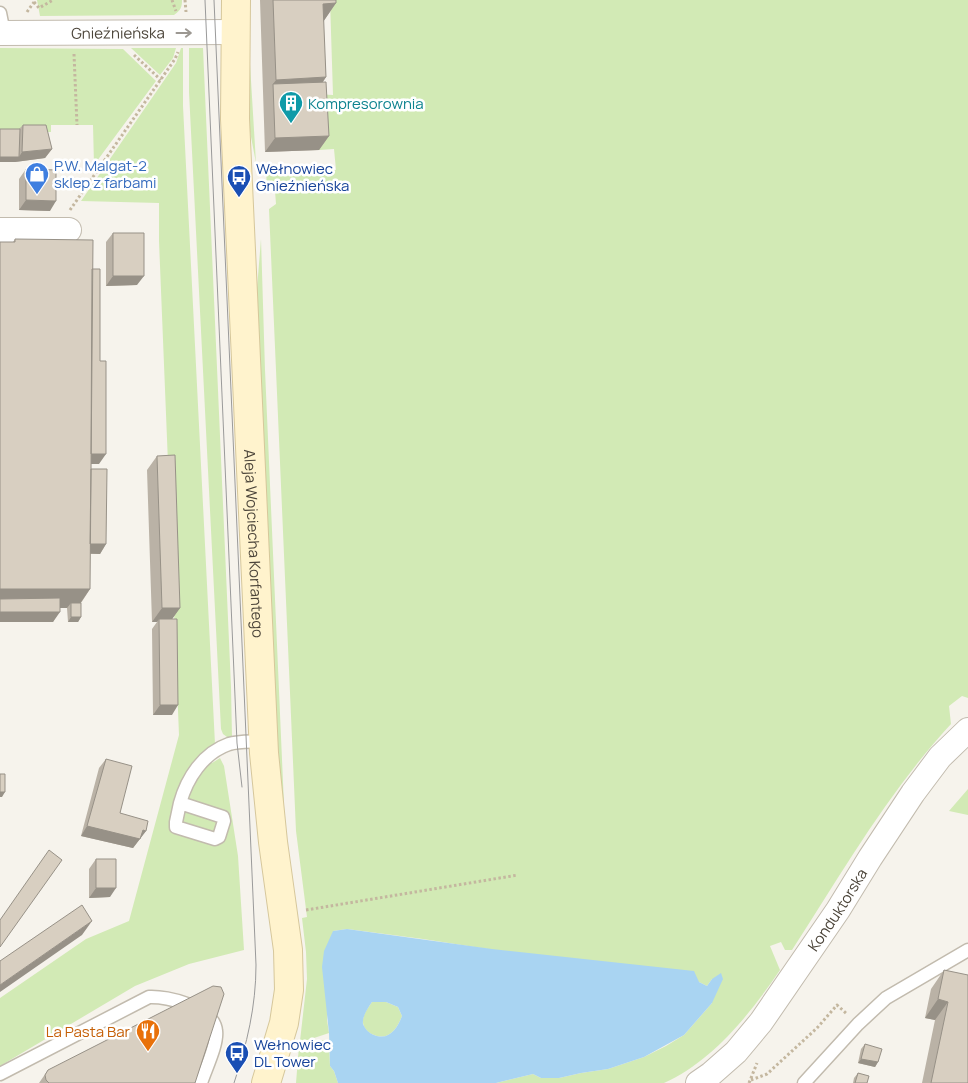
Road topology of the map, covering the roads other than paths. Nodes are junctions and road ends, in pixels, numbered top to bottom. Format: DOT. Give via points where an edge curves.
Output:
graph roads {
  1 [pos="236,0"];
  2 [pos="1,26"];
  3 [pos="236,32"];
  4 [pos="0,230"];
  5 [pos="69,230"];
  6 [pos="968,730"];
  7 [pos="264,741"];
  8 [pos="180,803"];
  9 [pos="968,950"];
  10 [pos="0,1074"];
  11 [pos="269,1078"];
  12 [pos="809,1081"];
  13 [pos="701,1082"];
  14 [pos="201,1083"];
  1 -- 3 [label="main road, Aleja Wojciecha Korfantego"];
  2 -- 3 [label="street, Gnieźnieńska, one-way"];
  3 -- 7 [label="main road, Aleja Wojciecha Korfantego" via="235,119"];
  4 -- 5 [label="street"];
  6 -- 13 [label="street, Konduktorska" via="940,757 913,794 761,1022 736,1052"];
  7 -- 8 [label="lane" via="232,744 212,753 194,772"];
  7 -- 11 [label="main road, Aleja Wojciecha Korfantego" via="273,842 288,950 289,990"];
  9 -- 12 [label="lane" via="886,998 858,1024"];
  10 -- 14 [label="lane" via="149,997 161,996 190,1005 213,1021 216,1040"];
}
